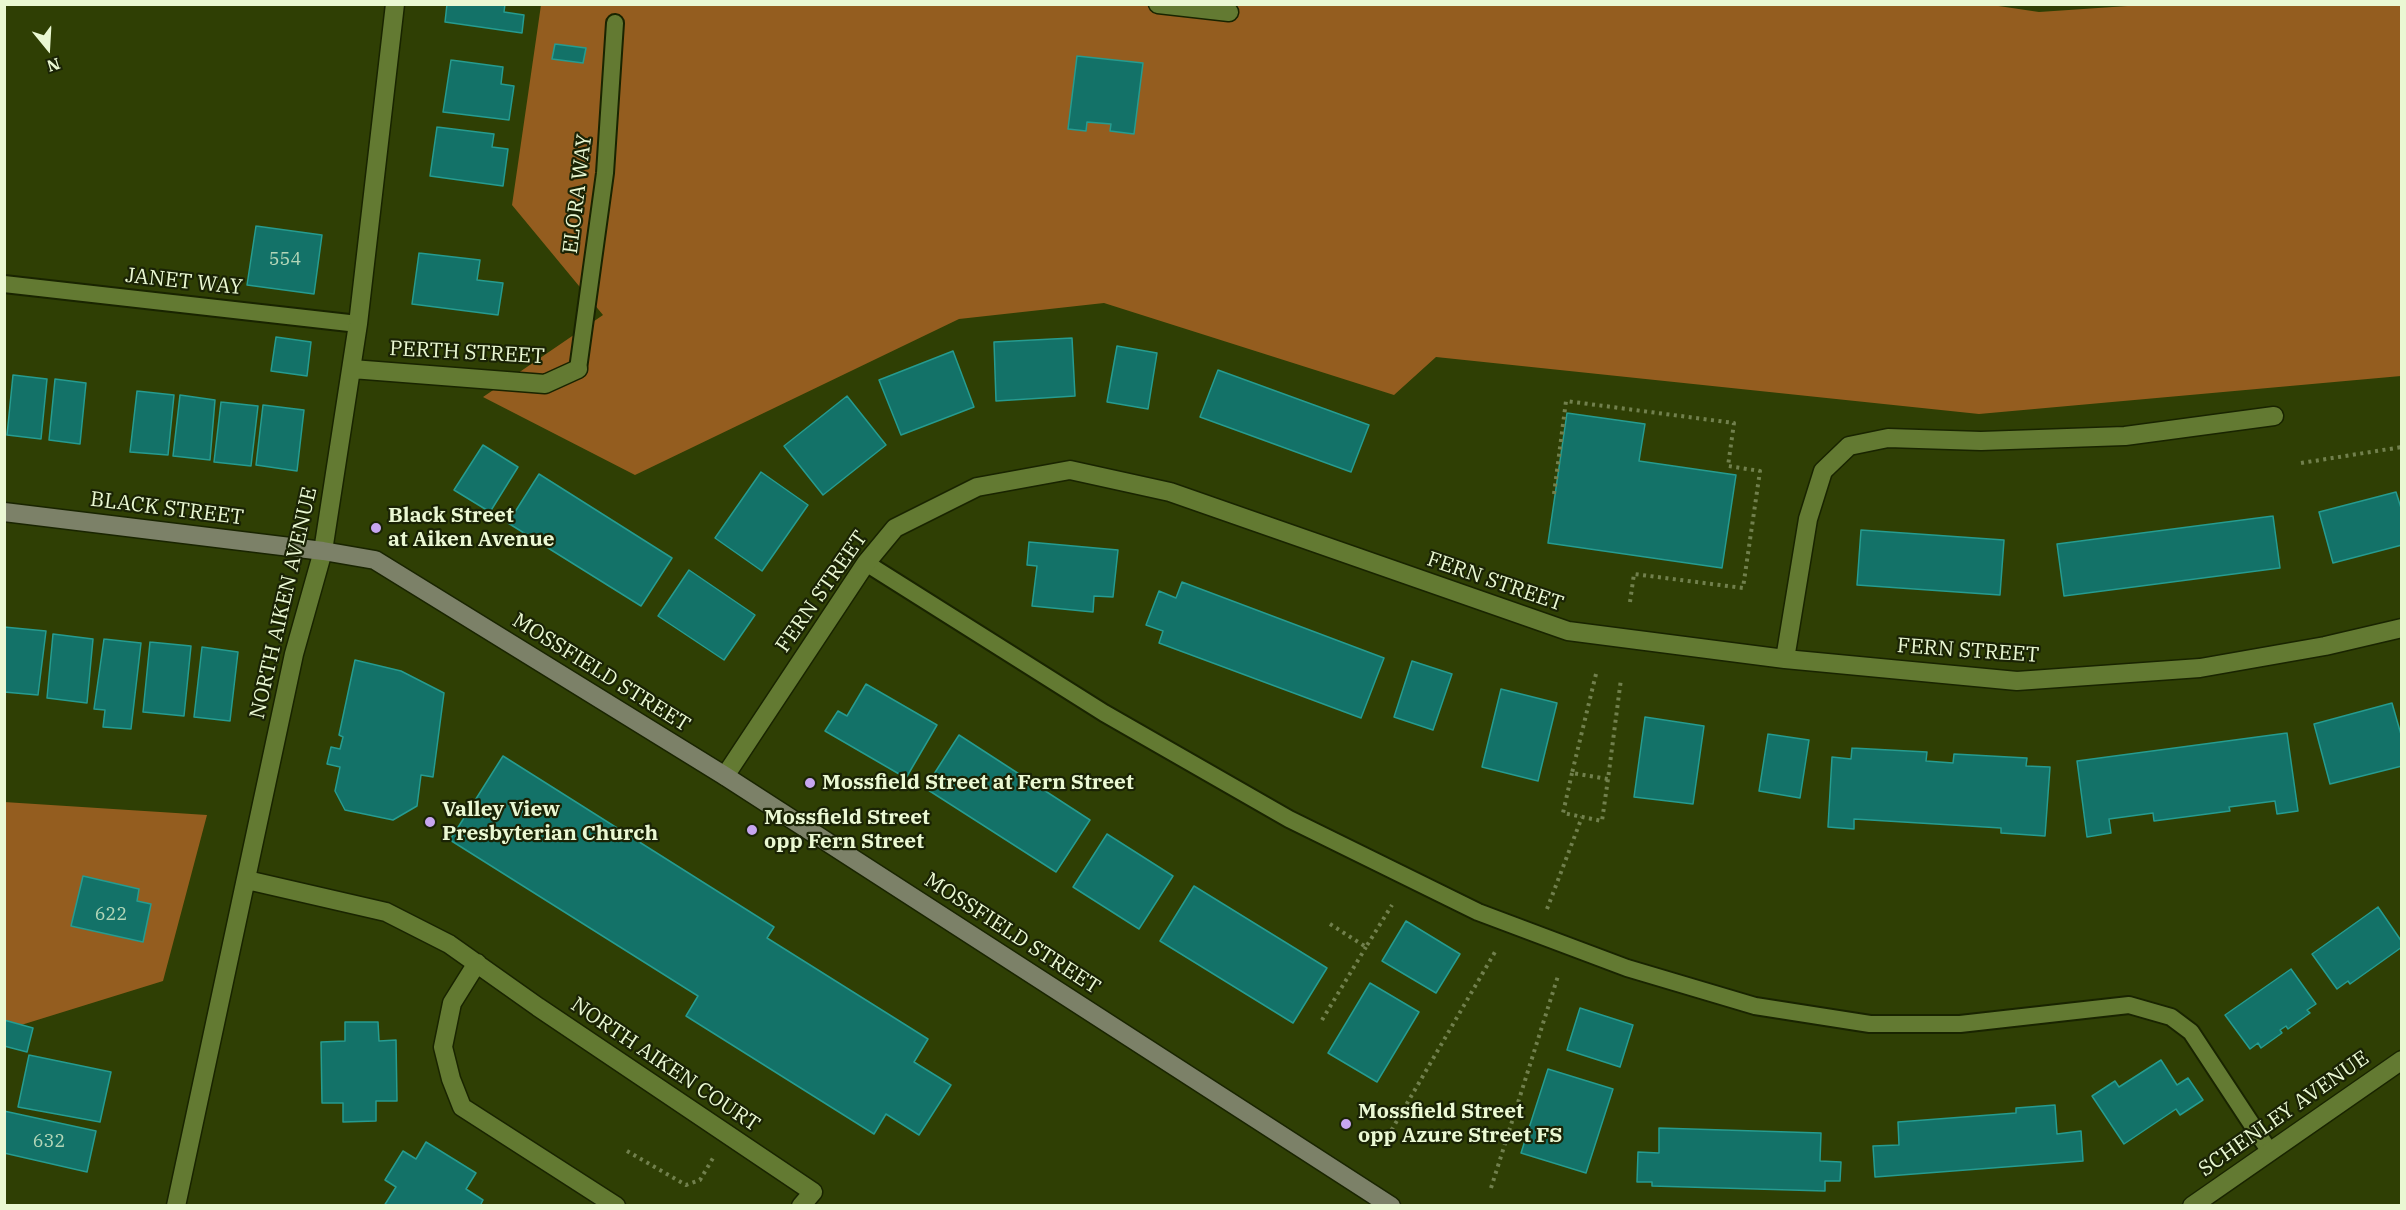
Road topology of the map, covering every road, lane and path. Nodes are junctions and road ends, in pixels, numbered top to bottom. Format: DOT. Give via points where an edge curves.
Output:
graph roads {
  1 [pos="395,4"];
  2 [pos="1158,4"];
  3 [pos="1229,12"];
  4 [pos="615,23"];
  5 [pos="4,285"];
  6 [pos="358,324"];
  7 [pos="352,369"];
  8 [pos="578,369"];
  9 [pos="2274,416"];
  10 [pos="2402,447"];
  11 [pos="2301,463"];
  12 [pos="1554,494"];
  13 [pos="4,512"];
  14 [pos="323,550"];
  15 [pos="866,563"];
  16 [pos="1630,602"];
  17 [pos="2402,628"];
  18 [pos="1785,659"];
  19 [pos="1596,674"];
  20 [pos="1621,679"];
  21 [pos="1572,773"];
  22 [pos="725,776"];
  23 [pos="1608,779"];
  24 [pos="1582,817"];
  25 [pos="246,880"];
  26 [pos="1392,905"];
  27 [pos="1545,915"];
  28 [pos="1330,924"];
  29 [pos="1366,947"];
  30 [pos="1495,952"];
  31 [pos="477,963"];
  32 [pos="1558,976"];
  33 [pos="1322,1020"];
  34 [pos="2402,1060"];
  35 [pos="1384,1143"];
  36 [pos="627,1151"];
  37 [pos="2270,1152"];
  38 [pos="714,1158"];
  39 [pos="1491,1188"];
  40 [pos="176,1206"];
  41 [pos="616,1206"];
  42 [pos="801,1206"];
  43 [pos="1391,1206"];
  44 [pos="2192,1206"];
  1 -- 6 [label="street, NORTH AIKEN AVENUE"];
  2 -- 3 [label="street"];
  4 -- 8 [label="lane, ELORA WAY" via="605,173"];
  5 -- 6 [label="lane, JANET WAY"];
  6 -- 7 [label="street, NORTH AIKEN AVENUE"];
  7 -- 8 [label="street, PERTH STREET" via="545,384"];
  7 -- 14 [label="street, NORTH AIKEN AVENUE"];
  9 -- 18 [label="street" via="2126,436 1981,441 1888,438 1849,446 1823,471 1808,519"];
  10 -- 11 [label="path"];
  12 -- 16 [label="path" via="1566,402 1734,423 1728,466 1760,471 1743,588 1634,574"];
  13 -- 14 [label="street, BLACK STREET"];
  14 -- 22 [label="street, MOSSFIELD STREET" via="375,560"];
  14 -- 25 [label="street, NORTH AIKEN AVENUE" via="294,654"];
  15 -- 18 [label="street, FERN STREET" via="895,528 977,487 1070,470 1170,492 1568,631"];
  15 -- 22 [label="street, FERN STREET"];
  15 -- 37 [label="lane" via="1104,713 1289,819 1478,912 1626,968 1755,1006 1870,1024 1960,1024 2129,1005 2171,1017 2191,1032"];
  17 -- 18 [label="street, FERN STREET" via="2200,668 2017,681"];
  19 -- 21 [label="path"];
  20 -- 23 [label="path"];
  21 -- 23 [label="path"];
  21 -- 24 [label="path" via="1563,813"];
  22 -- 43 [label="street, MOSSFIELD STREET"];
  23 -- 24 [label="path" via="1602,821"];
  24 -- 27 [label="path"];
  25 -- 31 [label="street, NORTH AIKEN COURT" via="386,912"];
  25 -- 40 [label="street, NORTH AIKEN AVENUE"];
  26 -- 29 [label="path"];
  28 -- 29 [label="path"];
  29 -- 33 [label="path"];
  30 -- 35 [label="path"];
  31 -- 41 [label="street" via="452,1003 443,1047 462,1107"];
  31 -- 42 [label="street, NORTH AIKEN COURT" via="813,1192"];
  32 -- 39 [label="path"];
  34 -- 37 [label="street, SCHENLEY AVENUE"];
  36 -- 38 [label="path" via="686,1185 700,1180"];
  37 -- 44 [label="street, SCHENLEY AVENUE"];
}
